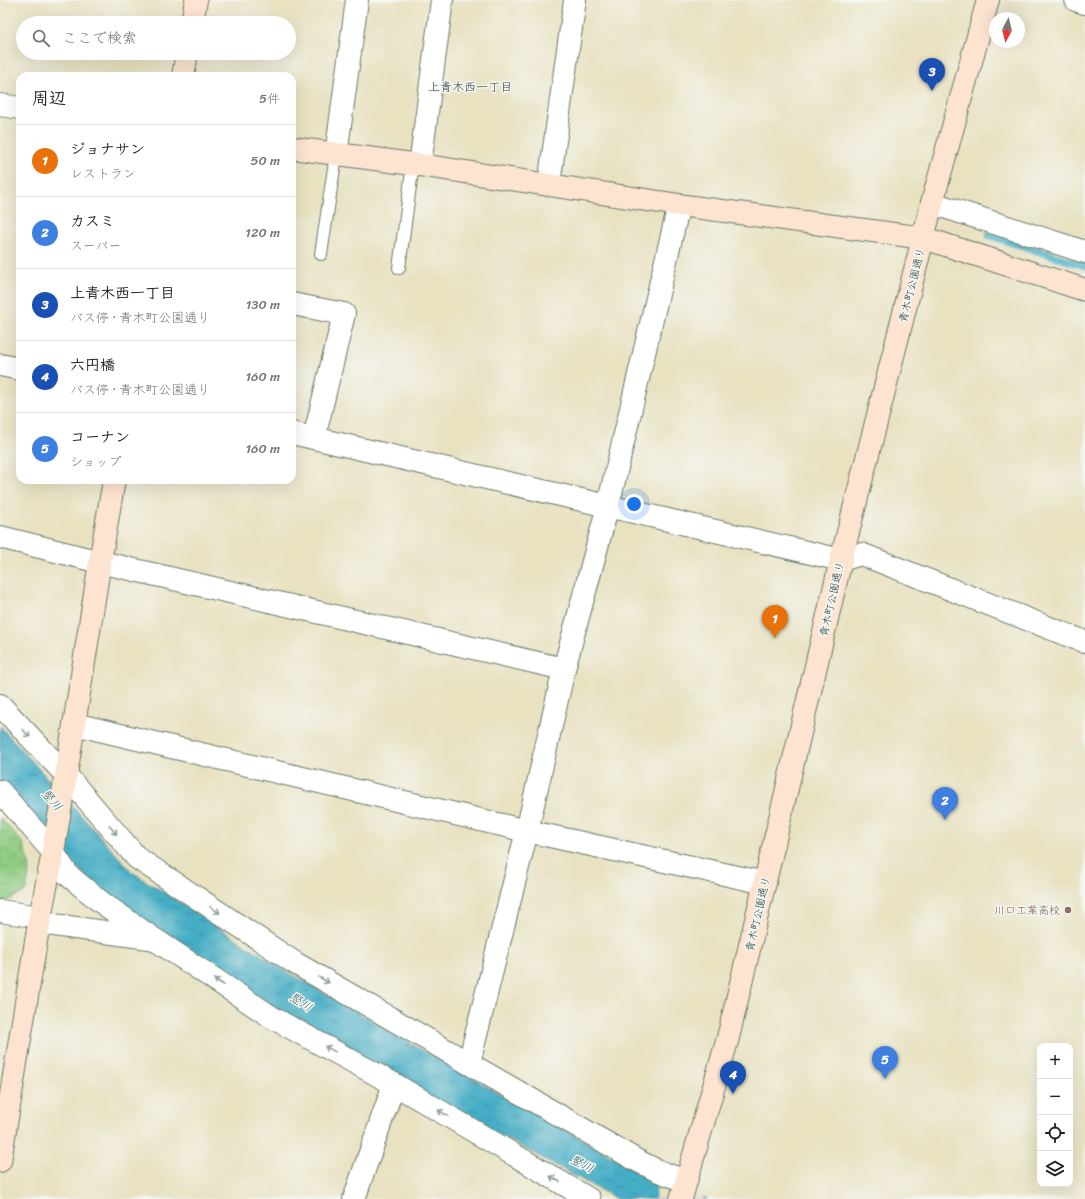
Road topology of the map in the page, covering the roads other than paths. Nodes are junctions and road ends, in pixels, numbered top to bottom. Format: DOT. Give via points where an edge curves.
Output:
graph roads {
  1 [pos="196,0"];
  2 [pos="357,0"];
  3 [pos="442,0"];
  4 [pos="575,0"];
  5 [pos="988,0"];
  6 [pos="1076,0"];
  7 [pos="1085,3"];
  8 [pos="193,16"];
  9 [pos="186,60"];
  10 [pos="184,72"];
  11 [pos="0,104"];
  12 [pos="16,107"];
  13 [pos="296,149"];
  14 [pos="336,155"];
  15 [pos="417,164"];
  16 [pos="549,184"];
  17 [pos="932,203"];
  18 [pos="679,205"];
  19 [pos="924,238"];
  20 [pos="1085,252"];
  21 [pos="321,254"];
  22 [pos="399,268"];
  23 [pos="1085,290"];
  24 [pos="296,305"];
  25 [pos="0,364"];
  26 [pos="16,368"];
  27 [pos="296,434"];
  28 [pos="314,438"];
  29 [pos="113,484"];
  30 [pos="608,506"];
  31 [pos="0,537"];
  32 [pos="841,560"];
  33 [pos="100,562"];
  34 [pos="1085,642"];
  35 [pos="564,668"];
  36 [pos="0,705"];
  37 [pos="74,724"];
  38 [pos="66,776"];
  39 [pos="0,790"];
  40 [pos="527,831"];
  41 [pos="53,852"];
  42 [pos="765,883"];
  43 [pos="0,912"];
  44 [pos="39,920"];
  45 [pos="154,939"];
  46 [pos="469,1063"];
  47 [pos="394,1084"];
  48 [pos="0,1161"];
  49 [pos="683,1190"];
  50 [pos="354,1199"];
  51 [pos="589,1199"];
  1 -- 8 [label="street"];
  2 -- 14 [label="street"];
  3 -- 15 [label="street"];
  4 -- 16 [label="street"];
  5 -- 17 [label="street, 青木町公園通り"];
  6 -- 7 [label="street"];
  9 -- 10 [label="street"];
  11 -- 12 [label="street"];
  13 -- 14 [label="street"];
  14 -- 15 [label="street"];
  14 -- 21 [label="lane"];
  15 -- 16 [label="street"];
  15 -- 22 [label="lane"];
  16 -- 18 [label="street"];
  17 -- 19 [label="street, 青木町公園通り"];
  17 -- 20 [label="street"];
  18 -- 19 [label="street"];
  18 -- 30 [label="street"];
  19 -- 23 [label="street"];
  19 -- 32 [label="street, 青木町公園通り"];
  24 -- 28 [label="street" via="344,314"];
  25 -- 26 [label="street"];
  27 -- 28 [label="street"];
  28 -- 30 [label="street"];
  29 -- 33 [label="street"];
  30 -- 32 [label="street"];
  30 -- 35 [label="street"];
  31 -- 33 [label="street"];
  32 -- 34 [label="street" via="861,554"];
  32 -- 42 [label="street, 青木町公園通り"];
  33 -- 35 [label="street"];
  33 -- 37 [label="street"];
  35 -- 40 [label="street"];
  36 -- 38 [label="street, one-way"];
  37 -- 38 [label="street"];
  37 -- 40 [label="street"];
  38 -- 41 [label="street"];
  38 -- 46 [label="street, one-way" via="137,858 295,963"];
  39 -- 41 [label="street"];
  40 -- 42 [label="street"];
  40 -- 46 [label="street"];
  41 -- 44 [label="street"];
  41 -- 45 [label="street" via="68,874 101,902"];
  42 -- 49 [label="street, 青木町公園通り" via="728,1038"];
  43 -- 44 [label="street"];
  44 -- 45 [label="street"];
  44 -- 48 [label="street"];
  47 -- 45 [label="street, one-way" via="273,1018"];
  46 -- 49 [label="street" via="656,1170"];
  47 -- 50 [label="street"];
  51 -- 47 [label="street, one-way"];
}
